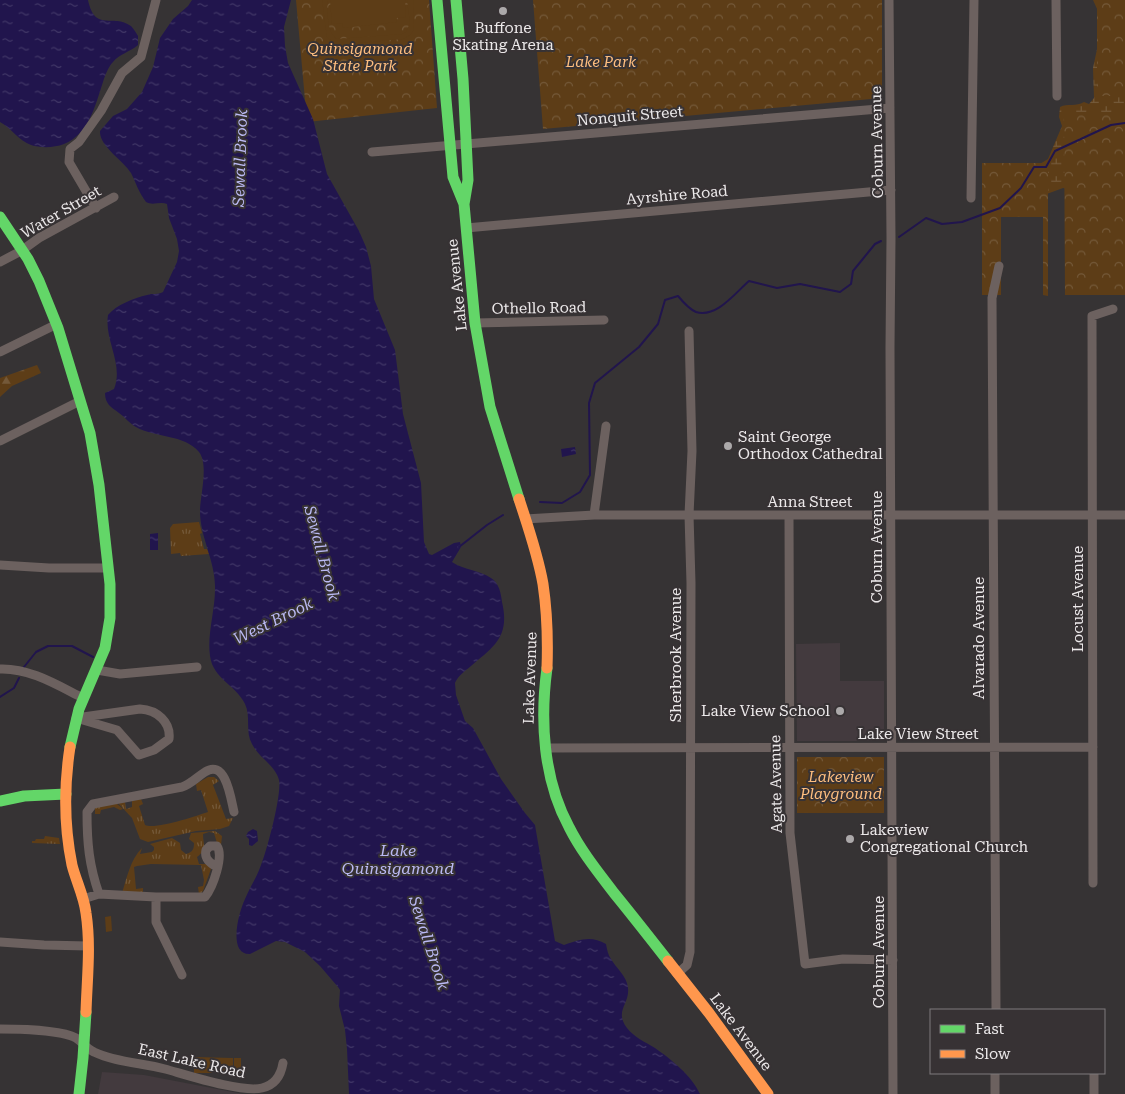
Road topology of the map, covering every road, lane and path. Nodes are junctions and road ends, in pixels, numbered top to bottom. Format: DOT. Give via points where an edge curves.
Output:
graph roads {
  1 [pos="156,0"];
  2 [pos="436,0"];
  3 [pos="456,0"];
  4 [pos="889,0"];
  5 [pos="974,0"];
  6 [pos="1056,0"];
  7 [pos="1057,96"];
  8 [pos="890,108"];
  9 [pos="466,144"];
  10 [pos="450,145"];
  11 [pos="372,152"];
  12 [pos="891,190"];
  13 [pos="114,197"];
  14 [pos="971,198"];
  15 [pos="464,204"];
  16 [pos="96,208"];
  17 [pos="0,217"];
  18 [pos="466,228"];
  19 [pos="21,251"];
  20 [pos="0,262"];
  21 [pos="998,266"];
  22 [pos="1113,309"];
  23 [pos="604,320"];
  24 [pos="475,323"];
  25 [pos="57,324"];
  26 [pos="689,331"];
  27 [pos="0,352"];
  28 [pos="80,401"];
  29 [pos="606,426"];
  30 [pos="0,441"];
  31 [pos="992,514"];
  32 [pos="594,515"];
  33 [pos="689,515"];
  34 [pos="892,515"];
  35 [pos="1092,515"];
  36 [pos="1125,515"];
  37 [pos="789,516"];
  38 [pos="525,518"];
  39 [pos="0,565"];
  40 [pos="108,568"];
  41 [pos="197,667"];
  42 [pos="0,669"];
  43 [pos="97,670"];
  44 [pos="83,698"];
  45 [pos="76,718"];
  46 [pos="789,747"];
  47 [pos="1092,747"];
  48 [pos="545,748"];
  49 [pos="690,748"];
  50 [pos="892,748"];
  51 [pos="994,748"];
  52 [pos="66,794"];
  53 [pos="0,800"];
  54 [pos="234,812"];
  55 [pos="217,867"];
  56 [pos="1093,883"];
  57 [pos="99,894"];
  58 [pos="156,897"];
  59 [pos="83,898"];
  60 [pos="0,942"];
  61 [pos="88,946"];
  62 [pos="893,960"];
  63 [pos="182,974"];
  64 [pos="677,974"];
  65 [pos="996,1009"];
  66 [pos="0,1029"];
  67 [pos="84,1046"];
  68 [pos="283,1063"];
  69 [pos="995,1074"];
  70 [pos="1094,1074"];
  71 [pos="79,1094"];
  72 [pos="768,1094"];
  73 [pos="893,1094"];
  74 [pos="995,1094"];
  75 [pos="1094,1094"];
  1 -- 16 [label="street" via="140,57 122,73 101,111 79,142 70,149 69,162"];
  2 -- 10 [label="main road, Lake Avenue"];
  3 -- 9 [label="main road, Lake Avenue"];
  4 -- 8 [label="street, Coburn Avenue"];
  5 -- 14 [label="street"];
  6 -- 7 [label="street"];
  8 -- 9 [label="street, Nonquit Street"];
  8 -- 12 [label="street, Coburn Avenue"];
  9 -- 10 [label="street, Nonquit Street"];
  9 -- 15 [label="main road, Lake Avenue" via="468,180"];
  10 -- 11 [label="street, Nonquit Street"];
  10 -- 15 [label="main road, Lake Avenue" via="453,177"];
  12 -- 18 [label="street, Ayrshire Road"];
  12 -- 34 [label="street, Coburn Avenue"];
  13 -- 16 [label="street, Water Street"];
  15 -- 18 [label="main road, Lake Avenue"];
  16 -- 19 [label="street, Water Street"];
  17 -- 19 [label="main road"];
  18 -- 24 [label="main road, Lake Avenue"];
  19 -- 20 [label="street, Water Street"];
  19 -- 25 [label="main road"];
  21 -- 31 [label="street, Alvarado Avenue" via="992,298"];
  22 -- 35 [label="street, Locust Avenue" via="1092,316"];
  23 -- 24 [label="street, Othello Road"];
  24 -- 38 [label="main road, Lake Avenue" via="490,407"];
  25 -- 27 [label="street"];
  25 -- 28 [label="main road"];
  26 -- 33 [label="street, Sherbrook Avenue" via="692,451"];
  28 -- 30 [label="street"];
  28 -- 40 [label="main road" via="94,454"];
  29 -- 32 [label="street"];
  31 -- 34 [label="street, Anna Street"];
  31 -- 35 [label="street, Anna Street"];
  31 -- 51 [label="street, Alvarado Avenue"];
  32 -- 33 [label="street, Anna Street"];
  32 -- 38 [label="street, Anna Street"];
  33 -- 37 [label="street, Anna Street"];
  33 -- 49 [label="street, Sherbrook Avenue"];
  34 -- 37 [label="street, Anna Street"];
  34 -- 50 [label="street, Coburn Avenue"];
  35 -- 36 [label="street, Anna Street"];
  35 -- 47 [label="street, Locust Avenue"];
  37 -- 46 [label="street, Agate Avenue"];
  38 -- 48 [label="main road, Lake Avenue" via="538,560 546,608"];
  39 -- 40 [label="street"];
  40 -- 43 [label="main road" via="111,597 109,629"];
  41 -- 43 [label="street" via="126,674"];
  42 -- 44 [label="street" via="35,675"];
  43 -- 44 [label="main road"];
  44 -- 45 [label="main road"];
  45 -- 45 [label="street" via="144,709 161,717 170,729 169,739 154,750 139,755 117,730"];
  45 -- 52 [label="main road"];
  46 -- 49 [label="street, Lake View Street"];
  46 -- 50 [label="street, Lake View Street"];
  46 -- 62 [label="street, Agate Avenue" via="790,833 805,964 843,959"];
  47 -- 51 [label="street, Lake View Street"];
  47 -- 56 [label="street, Locust Avenue"];
  48 -- 49 [label="street"];
  48 -- 64 [label="main road, Lake Avenue" via="559,804 581,849"];
  49 -- 64 [label="street, Sherbrook Avenue" via="690,952 688,965"];
  50 -- 51 [label="street, Lake View Street"];
  50 -- 62 [label="street, Coburn Avenue"];
  51 -- 65 [label="street, Alvarado Avenue"];
  52 -- 53 [label="main road"];
  52 -- 59 [label="main road" via="70,855"];
  54 -- 57 [label="street" via="226,779 214,769 207,770 182,787 93,804 86,812 87,831 91,870"];
  55 -- 58 [label="street" via="205,896"];
  57 -- 58 [label="street"];
  57 -- 59 [label="street"];
  58 -- 63 [label="street" via="156,922"];
  59 -- 61 [label="main road"];
  60 -- 61 [label="street"];
  61 -- 67 [label="main road"];
  62 -- 73 [label="street, Coburn Avenue"];
  64 -- 72 [label="main road, Lake Avenue"];
  66 -- 67 [label="street, East Lake Road" via="42,1031 76,1038"];
  67 -- 68 [label="street, East Lake Road" via="96,1053 254,1089 275,1082"];
  67 -- 71 [label="main road"];
  69 -- 74 [label="street"];
  70 -- 75 [label="street"];
}
